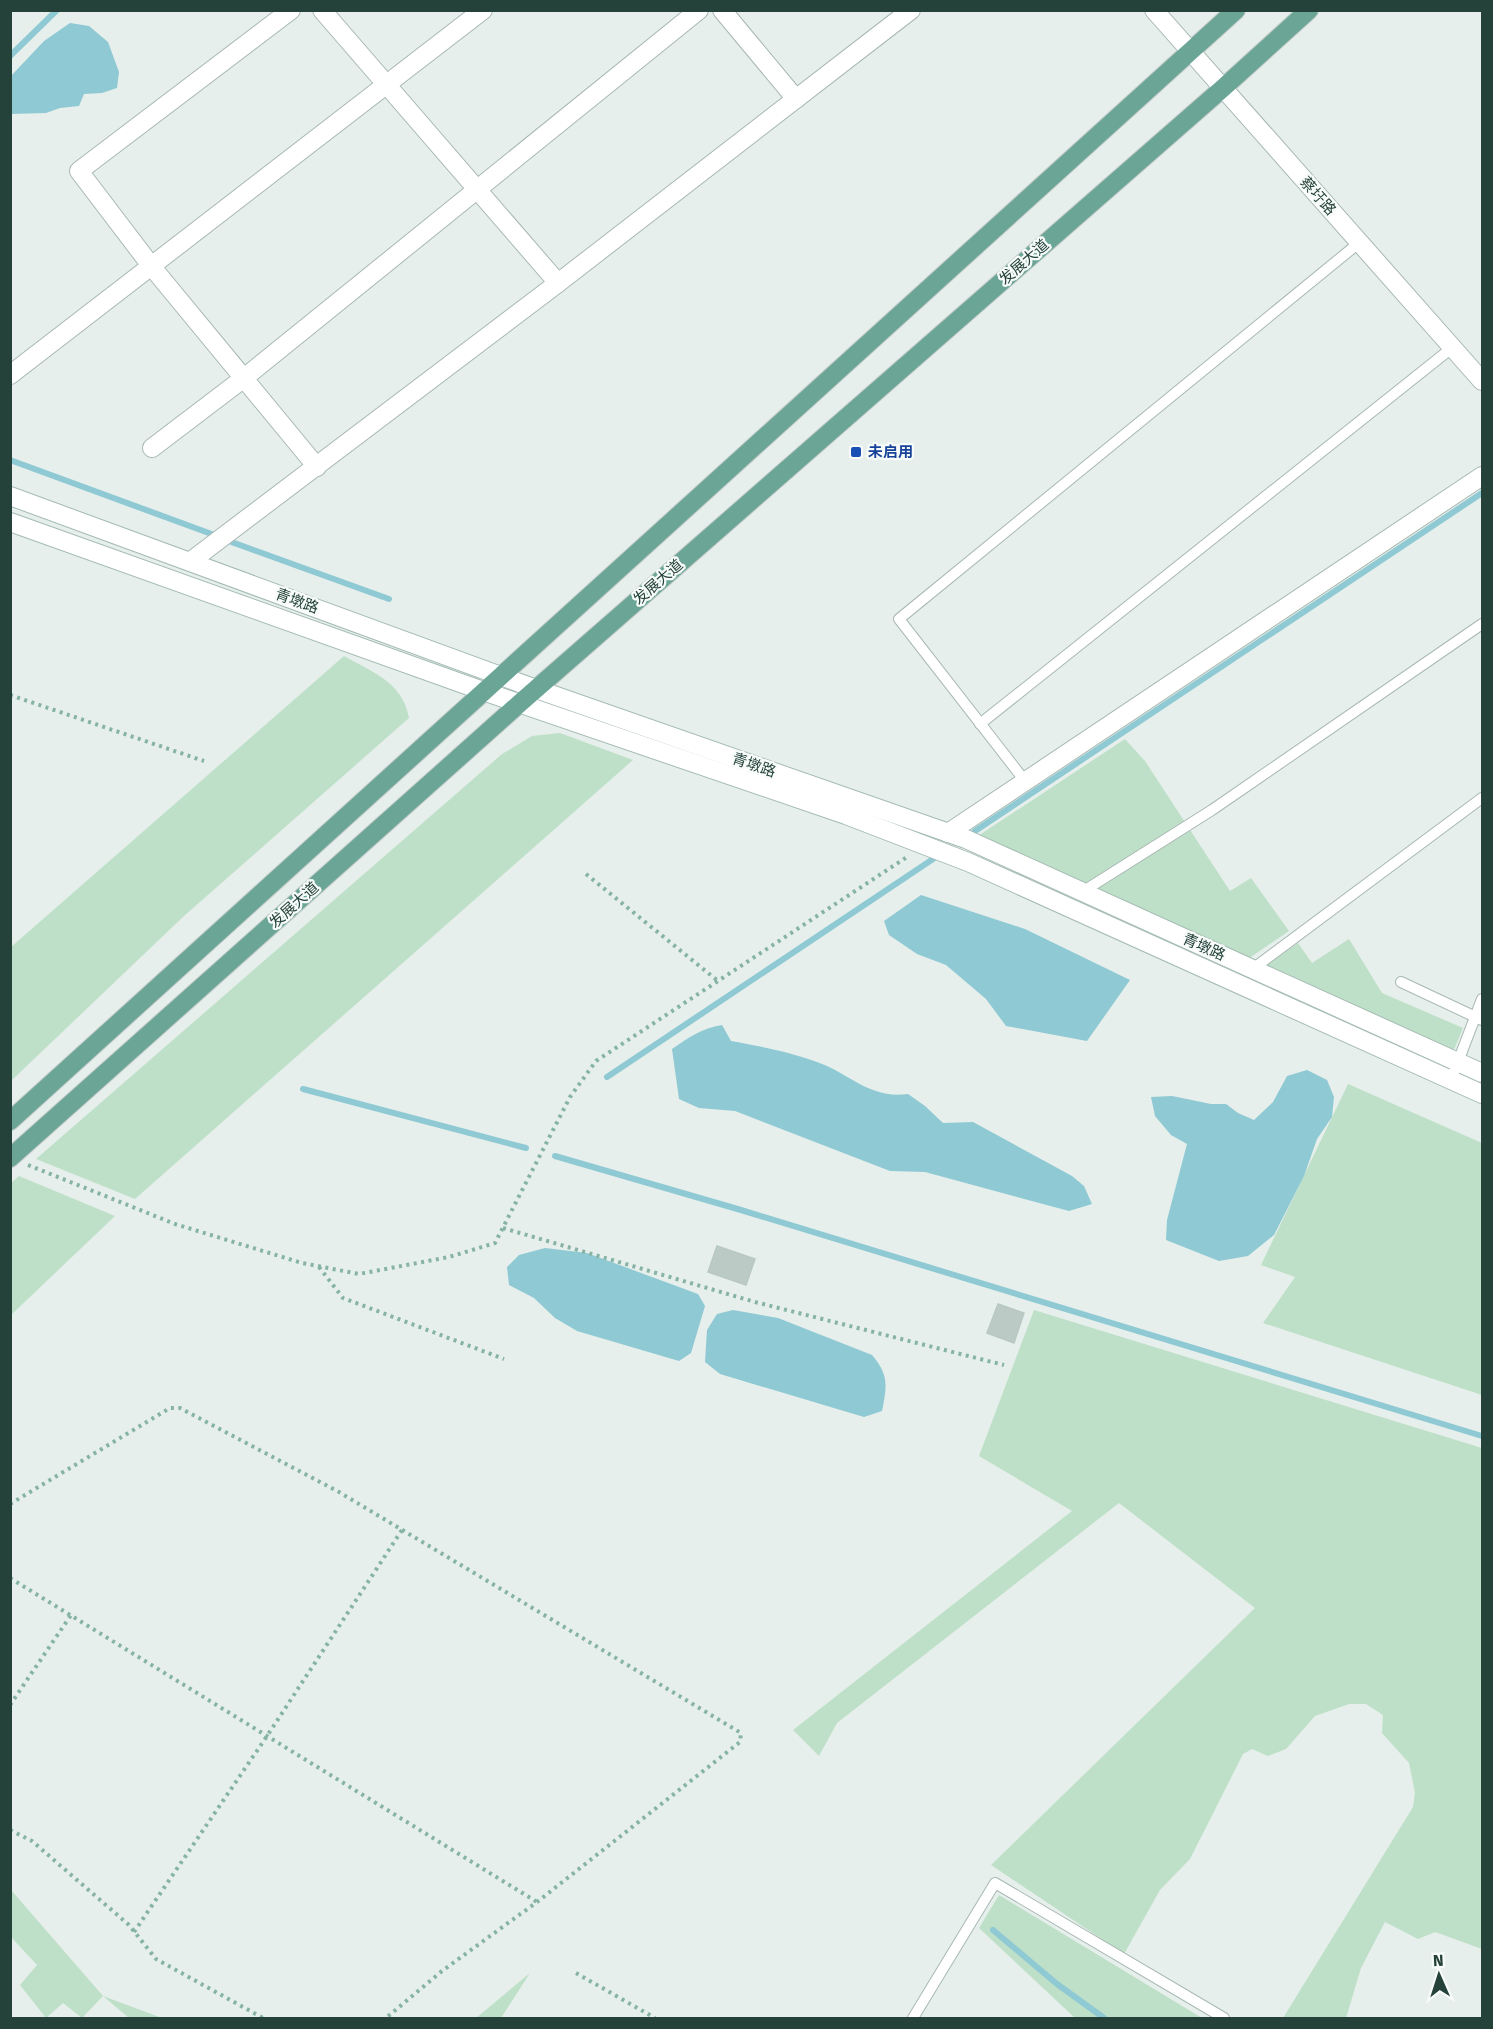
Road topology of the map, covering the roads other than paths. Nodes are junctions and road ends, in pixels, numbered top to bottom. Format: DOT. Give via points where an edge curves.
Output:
graph roads {
  1 [pos="291,10"];
  2 [pos="322,10"];
  3 [pos="483,10"];
  4 [pos="699,10"];
  5 [pos="722,10"];
  6 [pos="911,10"];
  7 [pos="1154,10"];
  8 [pos="1236,10"];
  9 [pos="1309,10"];
  10 [pos="1191,52"];
  11 [pos="386,85"];
  12 [pos="1223,88"];
  13 [pos="796,99"];
  14 [pos="476,190"];
  15 [pos="1360,242"];
  16 [pos="152,267"];
  17 [pos="558,283"];
  18 [pos="1453,347"];
  19 [pos="10,375"];
  20 [pos="244,378"];
  21 [pos="1482,381"];
  22 [pos="152,448"];
  23 [pos="317,467"];
  24 [pos="1482,476"];
  25 [pos="10,496"];
  26 [pos="10,522"];
  27 [pos="191,561"];
  28 [pos="1482,624"];
  29 [pos="501,676"];
  30 [pos="536,689"];
  31 [pos="483,691"];
  32 [pos="520,703"];
  33 [pos="980,724"];
  34 [pos="1025,781"];
  35 [pos="1482,798"];
  36 [pos="948,833"];
  37 [pos="1086,894"];
  38 [pos="1252,969"];
  39 [pos="1235,982"];
  40 [pos="1401,982"];
  41 [pos="1482,999"];
  42 [pos="1479,1019"];
  43 [pos="1458,1062"];
  44 [pos="1482,1073"];
  45 [pos="1451,1080"];
  46 [pos="1482,1094"];
  47 [pos="10,1121"];
  48 [pos="11,1158"];
  49 [pos="913,2019"];
  50 [pos="1224,2019"];
  1 -- 16 [label="street" via="79,171"];
  2 -- 11 [label="street"];
  3 -- 11 [label="street"];
  4 -- 14 [label="street"];
  5 -- 13 [label="street"];
  6 -- 13 [label="street"];
  7 -- 10 [label="street, 蔡圩路"];
  8 -- 10 [label="main road, 发展大道"];
  9 -- 12 [label="main road, 发展大道"];
  10 -- 12 [label="street, 蔡圩路"];
  10 -- 29 [label="main road, 发展大道"];
  11 -- 14 [label="street"];
  11 -- 16 [label="street"];
  12 -- 15 [label="street, 蔡圩路"];
  12 -- 30 [label="main road, 发展大道"];
  13 -- 17 [label="street"];
  14 -- 17 [label="street"];
  14 -- 20 [label="street"];
  15 -- 18 [label="street, 蔡圩路"];
  15 -- 33 [label="lane" via="899,619"];
  16 -- 19 [label="street"];
  16 -- 20 [label="street"];
  17 -- 23 [label="street"];
  18 -- 21 [label="street, 蔡圩路"];
  18 -- 33 [label="lane"];
  20 -- 22 [label="street"];
  20 -- 23 [label="street"];
  23 -- 27 [label="street"];
  24 -- 34 [label="street"];
  25 -- 27 [label="street, 青墩路"];
  26 -- 31 [label="street, 青墩路"];
  27 -- 29 [label="street, 青墩路"];
  28 -- 37 [label="lane" via="1212,810 1090,887"];
  29 -- 30 [label="street, 青墩路"];
  29 -- 31 [label="main road, 发展大道"];
  30 -- 32 [label="main road, 发展大道"];
  30 -- 36 [label="street, 青墩路"];
  31 -- 32 [label="street, 青墩路"];
  31 -- 47 [label="main road, 发展大道"];
  32 -- 39 [label="street, 青墩路" via="925,845"];
  32 -- 48 [label="main road, 发展大道"];
  33 -- 34 [label="lane"];
  34 -- 36 [label="street"];
  35 -- 38 [label="lane"];
  36 -- 37 [label="street, 青墩路"];
  37 -- 38 [label="street, 青墩路"];
  38 -- 39 [label="lane"];
  38 -- 43 [label="street, 青墩路"];
  39 -- 45 [label="street, 青墩路"];
  40 -- 42 [label="lane"];
  41 -- 42 [label="lane"];
  42 -- 43 [label="lane"];
  43 -- 44 [label="street, 青墩路"];
  43 -- 45 [label="lane"];
  45 -- 46 [label="street, 青墩路"];
  49 -- 50 [label="lane" via="995,1883"];
}
